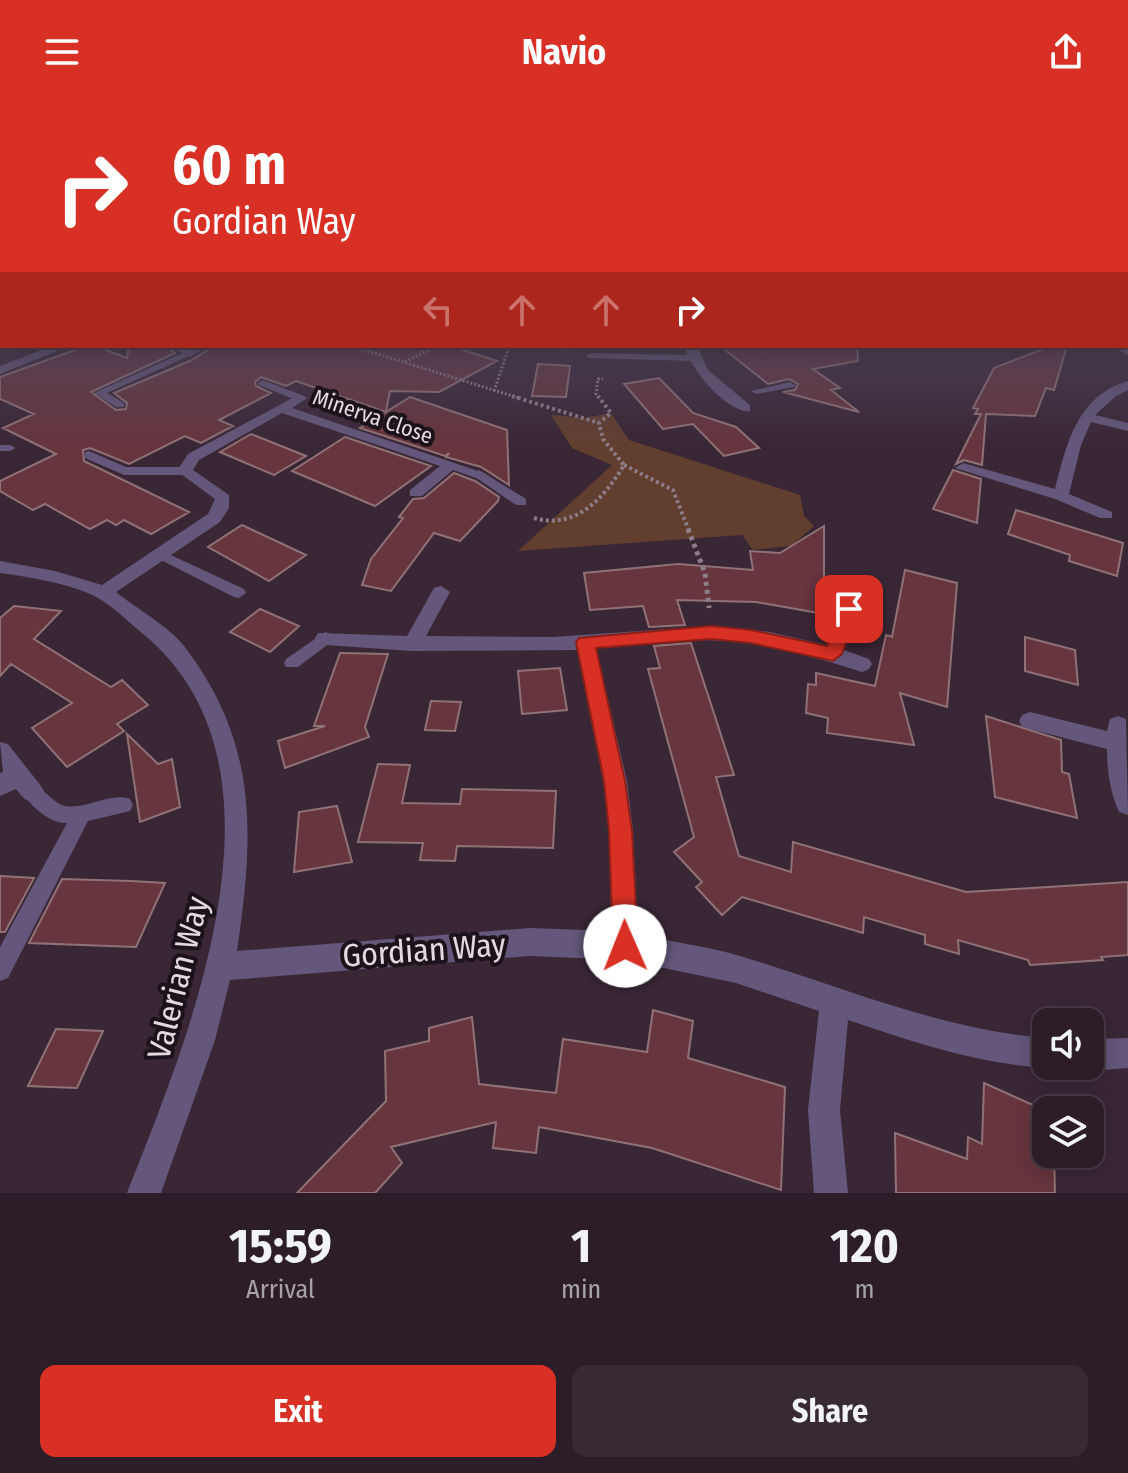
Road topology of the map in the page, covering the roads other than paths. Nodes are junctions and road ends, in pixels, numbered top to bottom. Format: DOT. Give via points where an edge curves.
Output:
graph roads {
  1 [pos="58,348"];
  2 [pos="178,348"];
  3 [pos="201,348"];
  4 [pos="691,352"];
  5 [pos="190,353"];
  6 [pos="591,356"];
  7 [pos="0,370"];
  8 [pos="263,383"];
  9 [pos="790,385"];
  10 [pos="1128,385"];
  11 [pos="756,391"];
  12 [pos="732,395"];
  13 [pos="300,398"];
  14 [pos="120,405"];
  15 [pos="745,408"];
  16 [pos="282,409"];
  17 [pos="1085,417"];
  18 [pos="1128,427"];
  19 [pos="89,455"];
  20 [pos="450,465"];
  21 [pos="963,468"];
  22 [pos="185,471"];
  23 [pos="479,474"];
  24 [pos="416,493"];
  25 [pos="1061,496"];
  26 [pos="521,502"];
  27 [pos="1106,515"];
  28 [pos="160,554"];
  29 [pos="0,567"];
  30 [pos="857,587"];
  31 [pos="104,592"];
  32 [pos="441,592"];
  33 [pos="239,593"];
  34 [pos="325,638"];
  35 [pos="585,642"];
  36 [pos="412,644"];
  37 [pos="833,654"];
  38 [pos="292,663"];
  39 [pos="862,664"];
  40 [pos="1030,721"];
  41 [pos="0,751"];
  42 [pos="17,785"];
  43 [pos="1128,804"];
  44 [pos="123,805"];
  45 [pos="82,814"];
  46 [pos="625,946"];
  47 [pos="222,966"];
  48 [pos="0,970"];
  49 [pos="835,1002"];
  50 [pos="1032,1052"];
  51 [pos="1128,1053"];
  52 [pos="1104,1054"];
  53 [pos="144,1193"];
  54 [pos="831,1193"];
  1 -- 7 [label="street"];
  2 -- 5 [label="street"];
  3 -- 5 [label="lane"];
  4 -- 6 [label="lane"];
  4 -- 12 [label="street"];
  5 -- 14 [label="lane" via="99,393"];
  8 -- 13 [label="lane"];
  9 -- 11 [label="lane"];
  10 -- 17 [label="street" via="1104,396"];
  11 -- 12 [label="street"];
  12 -- 15 [label="street"];
  13 -- 16 [label="street, Minerva Close"];
  16 -- 20 [label="street, Minerva Close"];
  16 -- 22 [label="street, Minerva Close" via="193,457"];
  17 -- 18 [label="street"];
  17 -- 25 [label="street"];
  19 -- 22 [label="lane" via="124,471"];
  20 -- 23 [label="street, Minerva Close"];
  20 -- 24 [label="street, Minerva Close"];
  21 -- 25 [label="street"];
  22 -- 28 [label="street" via="223,498 221,508"];
  23 -- 26 [label="lane"];
  25 -- 27 [label="street"];
  28 -- 31 [label="street"];
  28 -- 33 [label="lane"];
  29 -- 31 [label="street, Valerian Way"];
  30 -- 37 [label="street"];
  31 -- 47 [label="street, Valerian Way" via="172,646 207,695 222,733 234,778 238,827 235,892"];
  32 -- 36 [label="street"];
  34 -- 36 [label="street"];
  34 -- 38 [label="lane"];
  35 -- 36 [label="street"];
  35 -- 37 [label="street" via="711,633"];
  35 -- 46 [label="street" via="615,781"];
  37 -- 39 [label="street"];
  40 -- 43 [label="street" via="1118,734"];
  41 -- 42 [label="street"];
  42 -- 45 [label="lane" via="59,815"];
  44 -- 45 [label="lane"];
  45 -- 48 [label="lane"];
  46 -- 47 [label="street, Gordian Way" via="530,942"];
  46 -- 49 [label="street, Gordian Way" via="736,969"];
  47 -- 53 [label="street, Valerian Way" via="189,1078"];
  49 -- 50 [label="street, Gordian Way" via="1004,1050"];
  49 -- 54 [label="street" via="824,1110"];
  51 -- 52 [label="street"];
}
